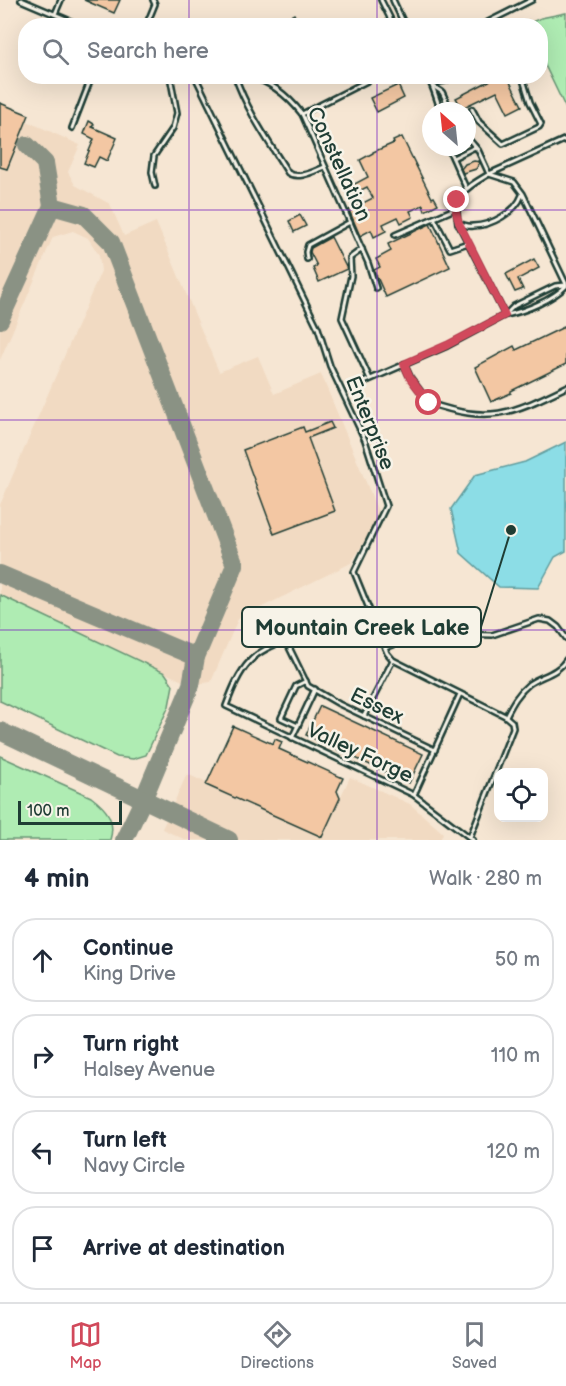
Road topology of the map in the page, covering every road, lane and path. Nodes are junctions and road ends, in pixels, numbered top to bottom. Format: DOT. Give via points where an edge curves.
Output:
graph roads {
  1 [pos="21,0"];
  2 [pos="61,0"];
  3 [pos="153,0"];
  4 [pos="381,0"];
  5 [pos="393,0"];
  6 [pos="532,0"];
  7 [pos="55,14"];
  8 [pos="400,15"];
  9 [pos="64,18"];
  10 [pos="149,18"];
  11 [pos="390,18"];
  12 [pos="395,18"];
  13 [pos="401,18"];
  14 [pos="496,18"];
  15 [pos="89,84"];
  16 [pos="172,84"];
  17 [pos="199,84"];
  18 [pos="238,84"];
  19 [pos="268,84"];
  20 [pos="361,84"];
  21 [pos="435,84"];
  22 [pos="523,84"];
  23 [pos="432,85"];
  24 [pos="437,102"];
  25 [pos="447,102"];
  26 [pos="302,114"];
  27 [pos="476,116"];
  28 [pos="72,128"];
  29 [pos="566,139"];
  30 [pos="476,147"];
  31 [pos="457,156"];
  32 [pos="453,158"];
  33 [pos="325,167"];
  34 [pos="489,174"];
  35 [pos="155,186"];
  36 [pos="466,188"];
  37 [pos="523,194"];
  38 [pos="457,208"];
  39 [pos="434,218"];
  40 [pos="350,222"];
  41 [pos="459,223"];
  42 [pos="395,235"];
  43 [pos="468,243"];
  44 [pos="362,249"];
  45 [pos="307,259"];
  46 [pos="566,285"];
  47 [pos="376,288"];
  48 [pos="534,296"];
  49 [pos="538,303"];
  50 [pos="505,315"];
  51 [pos="404,364"];
  52 [pos="370,379"];
  53 [pos="364,382"];
  54 [pos="566,387"];
  55 [pos="373,617"];
  56 [pos="566,638"];
  57 [pos="286,641"];
  58 [pos="385,648"];
  59 [pos="393,660"];
  60 [pos="566,660"];
  61 [pos="306,681"];
  62 [pos="315,689"];
  63 [pos="460,693"];
  64 [pos="364,716"];
  65 [pos="506,716"];
  66 [pos="298,726"];
  67 [pos="292,738"];
  68 [pos="435,750"];
  69 [pos="414,795"];
  70 [pos="472,839"];
  1 -- 7 [label="lane"];
  2 -- 7 [label="lane"];
  3 -- 10 [label="lane"];
  4 -- 11 [label="lane"];
  5 -- 8 [label="lane"];
  6 -- 14 [label="lane"];
  7 -- 9 [label="lane"];
  8 -- 12 [label="lane"];
  8 -- 13 [label="lane"];
  15 -- 28 [label="lane"];
  16 -- 35 [label="lane" via="177,113 173,128 153,156"];
  17 -- 55 [label="lane, Enterprise" via="318,328 386,506 354,572"];
  18 -- 33 [label="lane" via="288,173 302,175"];
  19 -- 26 [label="lane, Constellation"];
  20 -- 26 [label="lane"];
  21 -- 23 [label="lane"];
  22 -- 27 [label="lane" via="539,127 503,144"];
  23 -- 24 [label="lane"];
  23 -- 25 [label="lane"];
  26 -- 33 [label="lane, Constellation"];
  29 -- 34 [label="lane"];
  30 -- 34 [label="lane"];
  31 -- 32 [label="lane"];
  32 -- 36 [label="lane"];
  33 -- 40 [label="lane, Constellation"];
  34 -- 36 [label="lane"];
  34 -- 37 [label="lane" via="514,182"];
  36 -- 38 [label="lane" via="457,200"];
  37 -- 41 [label="lane" via="520,203 500,217 472,227"];
  37 -- 46 [label="lane"];
  38 -- 39 [label="lane"];
  38 -- 41 [label="lane"];
  39 -- 42 [label="lane"];
  39 -- 43 [label="lane" via="450,249"];
  40 -- 44 [label="lane, Constellation"];
  40 -- 45 [label="lane" via="308,245"];
  41 -- 43 [label="lane"];
  43 -- 50 [label="lane"];
  44 -- 47 [label="lane, Constellation"];
  44 -- 52 [label="lane" via="350,258 351,276 342,318"];
  46 -- 48 [label="lane"];
  46 -- 49 [label="lane"];
  48 -- 49 [label="lane"];
  48 -- 50 [label="lane"];
  49 -- 50 [label="lane"];
  50 -- 51 [label="lane"];
  51 -- 52 [label="lane"];
  51 -- 54 [label="lane" via="429,403 482,416 519,409"];
  52 -- 53 [label="lane"];
  55 -- 57 [label="lane"];
  55 -- 58 [label="lane, Enterprise"];
  56 -- 58 [label="lane" via="550,621 538,619 492,635 424,633"];
  57 -- 61 [label="lane"];
  57 -- 67 [label="lane, Valley Forge" via="251,659 237,678 226,706"];
  58 -- 59 [label="lane, Enterprise"];
  59 -- 63 [label="lane"];
  59 -- 64 [label="lane"];
  60 -- 65 [label="lane" via="563,666 518,694"];
  61 -- 62 [label="lane, Essex"];
  61 -- 66 [label="lane" via="296,686 281,718"];
  62 -- 64 [label="lane, Essex"];
  62 -- 66 [label="lane"];
  63 -- 65 [label="lane"];
  63 -- 68 [label="lane"];
  64 -- 68 [label="lane, Essex"];
  65 -- 70 [label="lane" via="513,722 513,728"];
  66 -- 67 [label="lane"];
  67 -- 69 [label="lane, Valley Forge"];
  68 -- 69 [label="lane"];
  69 -- 70 [label="lane, Valley Forge"];
}
